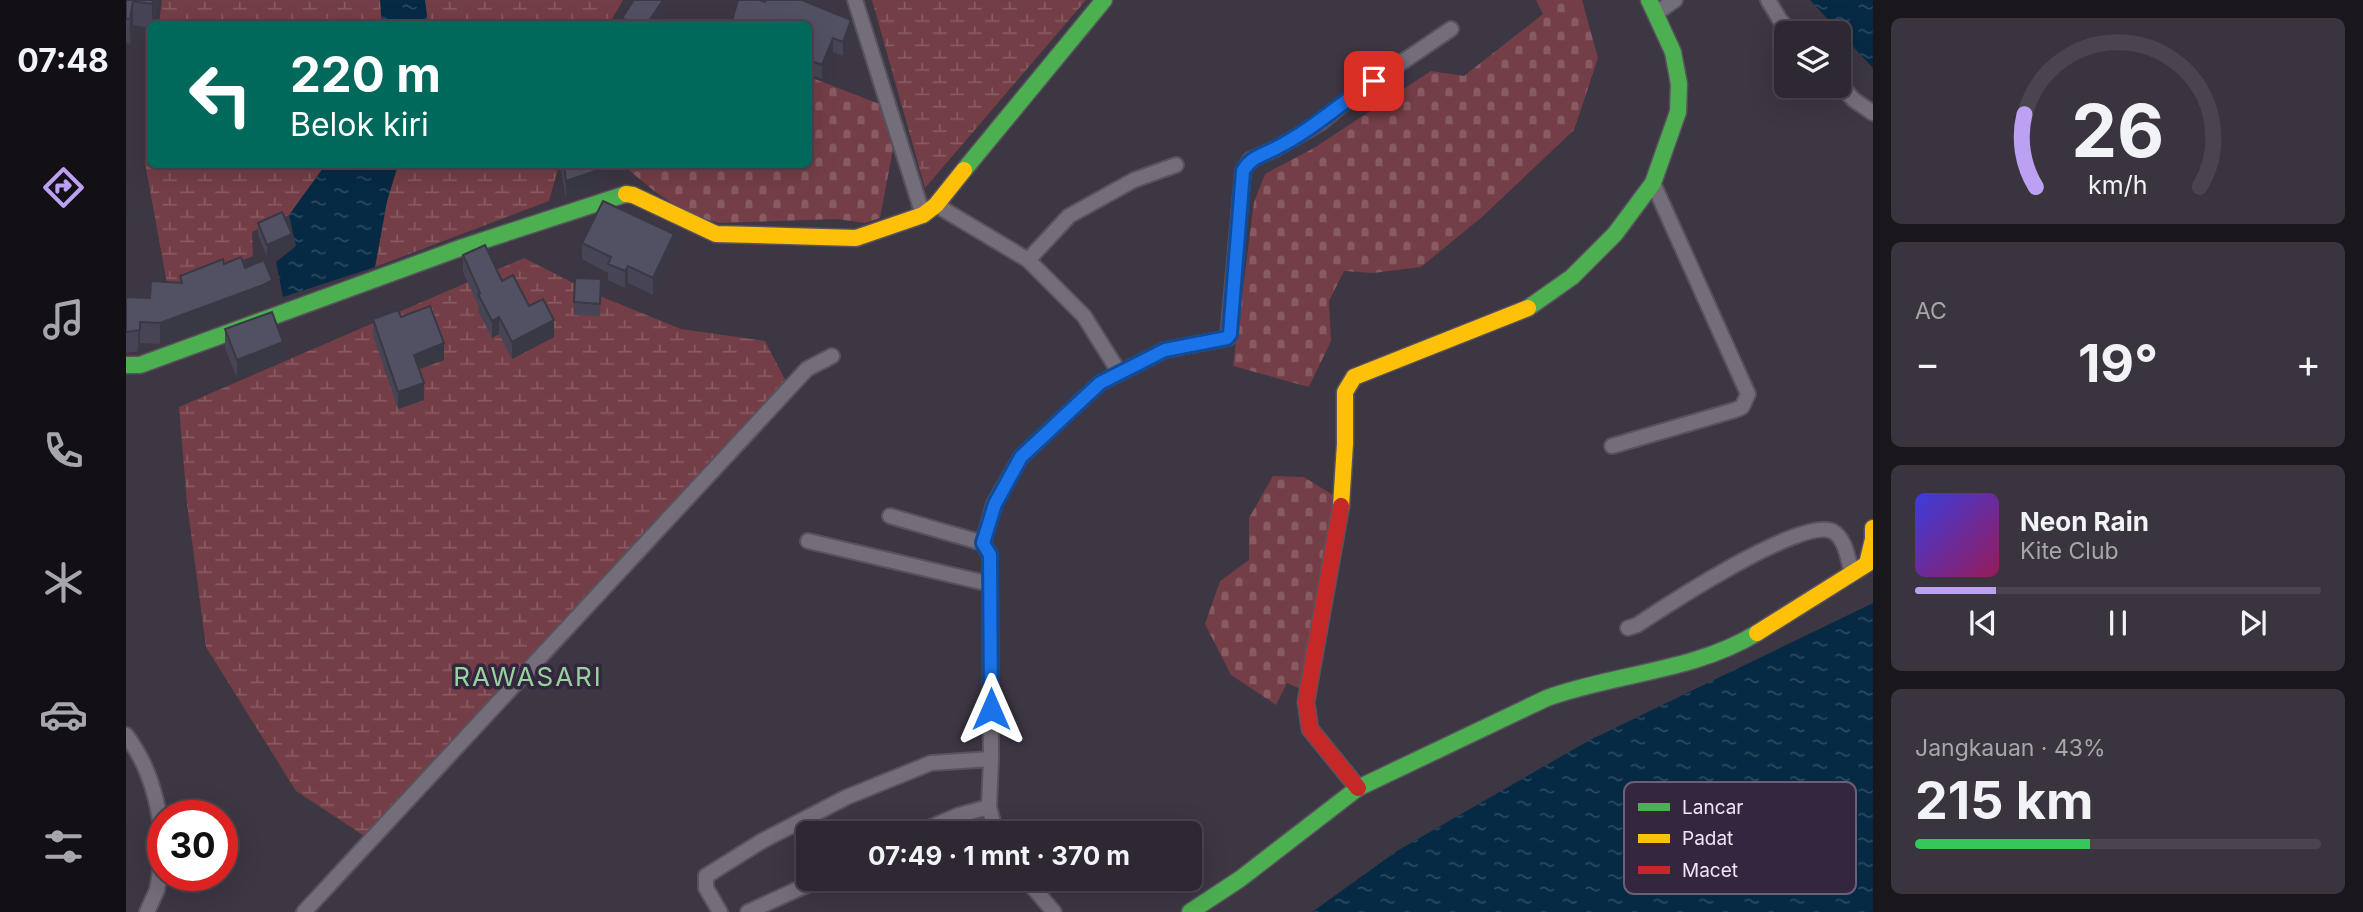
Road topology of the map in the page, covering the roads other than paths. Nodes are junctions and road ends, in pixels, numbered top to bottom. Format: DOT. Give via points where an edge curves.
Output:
graph roads {
  1 [pos="855,0"];
  2 [pos="1104,0"];
  3 [pos="1675,0"];
  4 [pos="1768,0"];
  5 [pos="1652,7"];
  6 [pos="1781,21"];
  7 [pos="1451,29"];
  8 [pos="1851,97"];
  9 [pos="1873,113"];
  10 [pos="1177,164"];
  11 [pos="1653,183"];
  12 [pos="929,210"];
  13 [pos="1028,260"];
  14 [pos="832,356"];
  15 [pos="126,365"];
  16 [pos="1119,372"];
  17 [pos="1612,446"];
  18 [pos="890,516"];
  19 [pos="1873,528"];
  20 [pos="808,541"];
  21 [pos="983,543"];
  22 [pos="1870,562"];
  23 [pos="1852,573"];
  24 [pos="990,584"];
  25 [pos="1628,628"];
  26 [pos="126,736"];
  27 [pos="991,758"];
  28 [pos="1358,788"];
  29 [pos="156,800"];
  30 [pos="989,807"];
  31 [pos="945,821"];
  32 [pos="993,821"];
  33 [pos="796,890"];
  34 [pos="156,891"];
  35 [pos="1036,891"];
  36 [pos="146,912"];
  37 [pos="304,912"];
  38 [pos="720,912"];
  39 [pos="748,912"];
  40 [pos="1054,912"];
  41 [pos="1190,912"];
  1 -- 12 [label="street"];
  2 -- 12 [label="street"];
  3 -- 5 [label="street"];
  4 -- 6 [label="street"];
  5 -- 11 [label="street" via="1672,52 1679,84 1678,112"];
  7 -- 16 [label="street" via="1320,122 1250,160 1243,171 1227,338 1165,350"];
  8 -- 9 [label="street"];
  10 -- 13 [label="street" via="1134,180 1069,216"];
  11 -- 17 [label="street" via="1748,394 1742,407 1735,410"];
  11 -- 28 [label="street" via="1615,234 1572,277 1534,306 1363,372 1345,392 1340,520 1306,702 1310,729"];
  12 -- 13 [label="street"];
  12 -- 15 [label="street" via="856,238 716,234 624,194 463,247 140,365"];
  13 -- 16 [label="street" via="1084,316"];
  14 -- 37 [label="street" via="807,369"];
  16 -- 21 [label="street" via="1100,383 1021,457 995,504"];
  18 -- 21 [label="street"];
  19 -- 22 [label="street"];
  20 -- 24 [label="street"];
  21 -- 24 [label="street" via="990,555"];
  22 -- 23 [label="street"];
  23 -- 25 [label="street" via="1835,533 1824,528 1809,531 1702,583"];
  23 -- 28 [label="street" via="1721,652 1546,698"];
  24 -- 27 [label="street"];
  26 -- 29 [label="street"];
  27 -- 30 [label="street"];
  27 -- 38 [label="street" via="931,763 847,797 762,841 706,876 706,888"];
  28 -- 41 [label="street"];
  30 -- 31 [label="street"];
  30 -- 32 [label="street"];
  33 -- 39 [label="street"];
  34 -- 36 [label="street"];
  35 -- 40 [label="street"];
}
